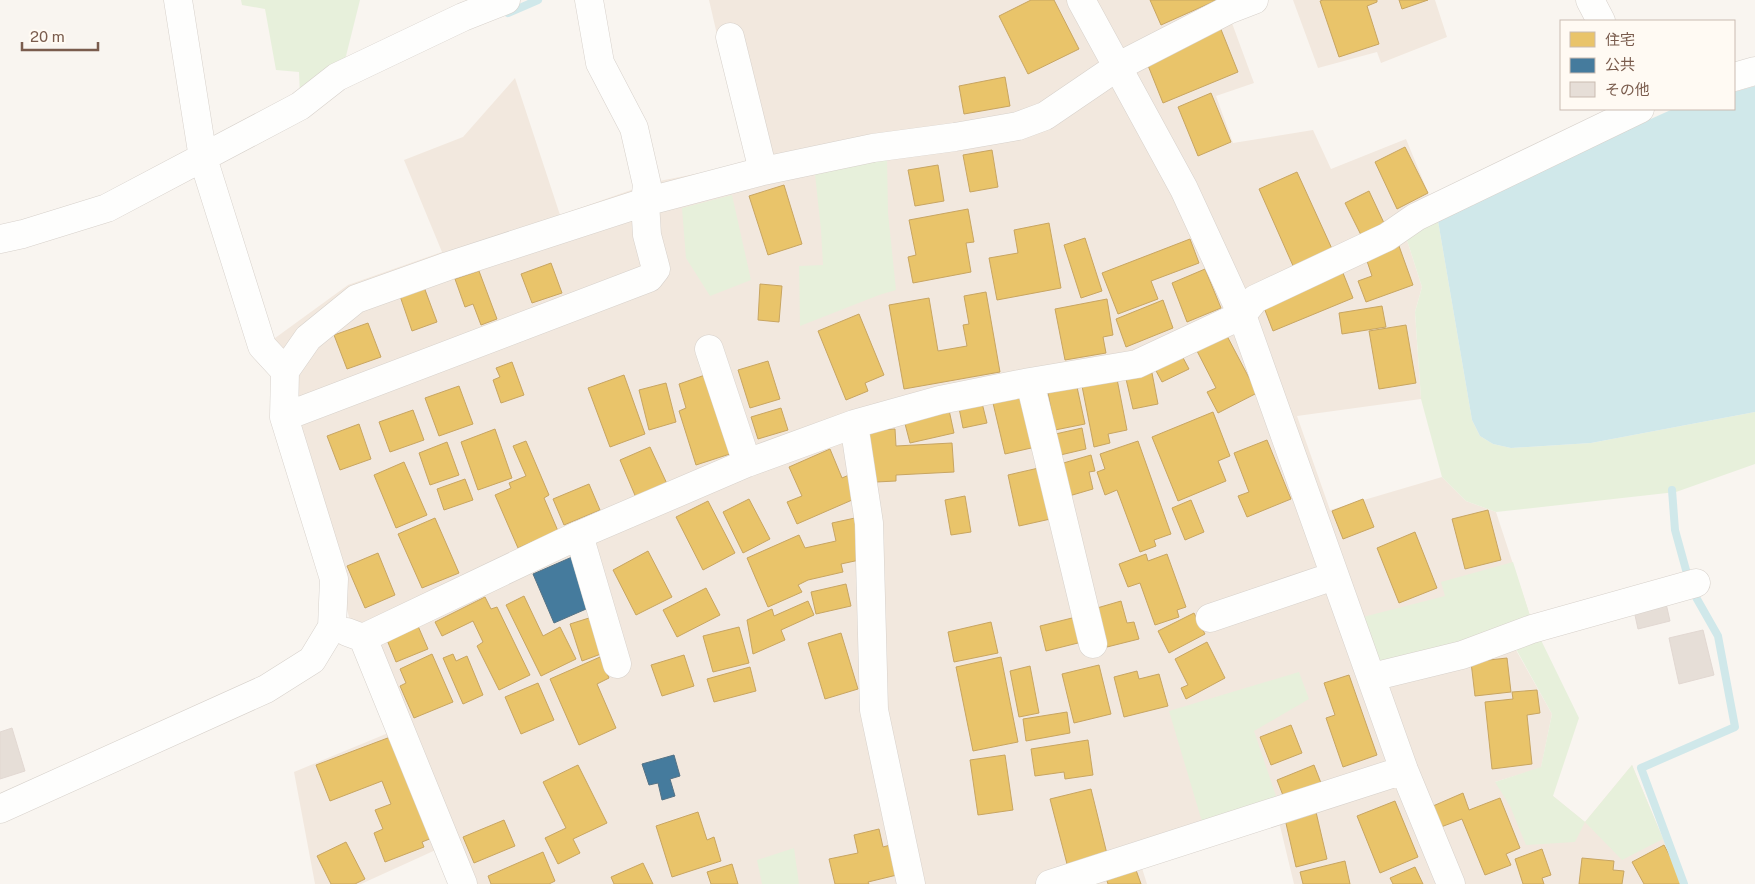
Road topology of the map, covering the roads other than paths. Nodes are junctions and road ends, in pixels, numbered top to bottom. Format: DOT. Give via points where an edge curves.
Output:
graph roads {
  1 [pos="178,0"];
  2 [pos="506,0"];
  3 [pos="589,0"];
  4 [pos="1081,0"];
  5 [pos="1254,0"];
  6 [pos="1590,0"];
  7 [pos="1600,20"];
  8 [pos="730,37"];
  9 [pos="1117,67"];
  10 [pos="1755,71"];
  11 [pos="1735,77"];
  12 [pos="1638,110"];
  13 [pos="207,170"];
  14 [pos="763,171"];
  15 [pos="645,202"];
  16 [pos="0,239"];
  17 [pos="1242,315"];
  18 [pos="708,349"];
  19 [pos="285,371"];
  20 [pos="1030,382"];
  21 [pos="284,417"];
  22 [pos="854,424"];
  23 [pos="747,463"];
  24 [pos="579,536"];
  25 [pos="1334,576"];
  26 [pos="1696,583"];
  27 [pos="1210,618"];
  28 [pos="332,627"];
  29 [pos="363,638"];
  30 [pos="1094,644"];
  31 [pos="617,664"];
  32 [pos="1372,677"];
  33 [pos="1404,770"];
  34 [pos="0,809"];
  35 [pos="463,884"];
  36 [pos="911,884"];
  37 [pos="1050,884"];
  38 [pos="1451,884"];
  1 -- 13 [label="street"];
  2 -- 13 [label="street" via="462,17 337,77"];
  3 -- 15 [label="street" via="600,64 634,128 647,185"];
  4 -- 9 [label="street"];
  5 -- 9 [label="street"];
  6 -- 7 [label="street"];
  8 -- 14 [label="street"];
  9 -- 14 [label="street" via="1045,116 1018,126 872,148"];
  9 -- 17 [label="street" via="1184,189"];
  10 -- 11 [label="street"];
  12 -- 17 [label="street" via="1416,217 1387,237 1254,299"];
  13 -- 16 [label="street" via="107,208"];
  13 -- 19 [label="street" via="262,346"];
  14 -- 15 [label="street"];
  15 -- 19 [label="street" via="356,299 308,338"];
  15 -- 21 [label="street" via="647,235 656,269 649,278"];
  17 -- 20 [label="street" via="1137,364"];
  17 -- 25 [label="street"];
  18 -- 23 [label="street"];
  19 -- 21 [label="street"];
  20 -- 22 [label="street" via="940,400"];
  20 -- 30 [label="street"];
  21 -- 28 [label="street" via="334,579"];
  22 -- 23 [label="street"];
  22 -- 36 [label="street" via="869,523 874,710"];
  23 -- 24 [label="street"];
  24 -- 29 [label="street"];
  24 -- 31 [label="street"];
  25 -- 27 [label="street"];
  25 -- 32 [label="street"];
  26 -- 32 [label="street" via="1532,629 1462,656"];
  28 -- 29 [label="street"];
  28 -- 34 [label="street" via="312,660 266,689"];
  29 -- 35 [label="street"];
  32 -- 33 [label="street"];
  33 -- 37 [label="street"];
  33 -- 38 [label="street"];
}
